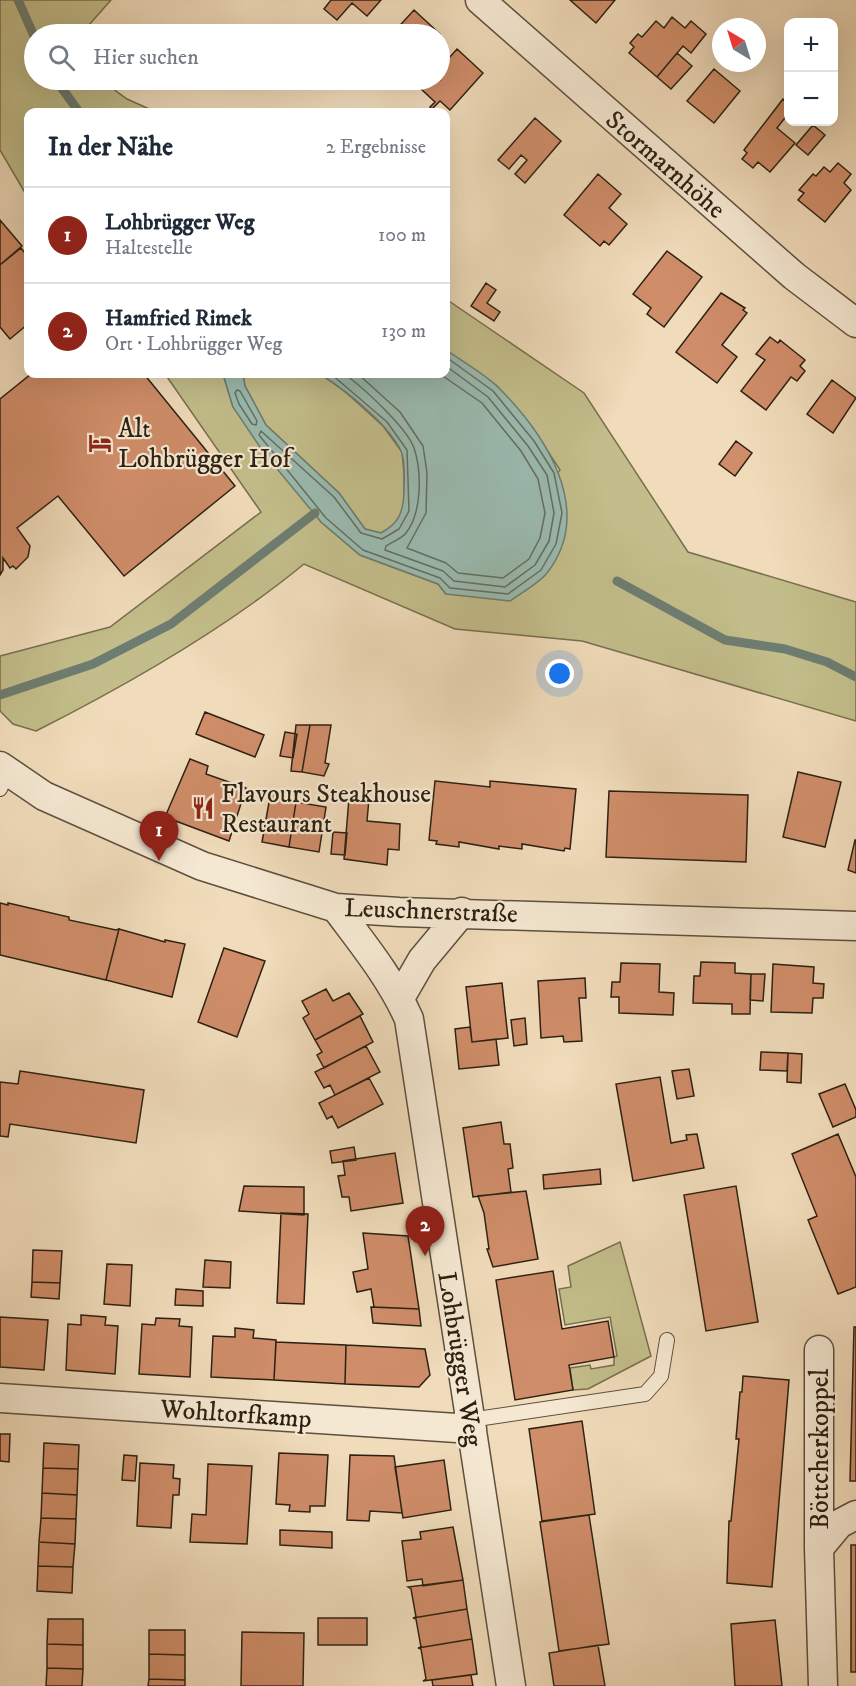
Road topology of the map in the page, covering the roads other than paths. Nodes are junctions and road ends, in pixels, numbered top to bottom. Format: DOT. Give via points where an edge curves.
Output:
graph roads {
  1 [pos="480,0"];
  2 [pos="856,323"];
  3 [pos="3,775"];
  4 [pos="336,908"];
  5 [pos="462,912"];
  6 [pos="856,926"];
  7 [pos="400,998"];
  8 [pos="667,1340"];
  9 [pos="819,1350"];
  10 [pos="0,1398"];
  11 [pos="471,1424"];
  12 [pos="856,1515"];
  13 [pos="819,1548"];
  14 [pos="511,1686"];
  15 [pos="824,1686"];
  1 -- 2 [label="street, Stormarnhöhe" via="794,276"];
  3 -- 4 [label="street, Leuschnerstraße" via="202,866"];
  4 -- 5 [label="street, Leuschnerstraße"];
  4 -- 7 [label="street, Lohbrügger Weg"];
  5 -- 6 [label="street, Leuschnerstraße"];
  5 -- 7 [label="street" via="422,960"];
  7 -- 11 [label="street, Lohbrügger Weg" via="409,1018"];
  8 -- 11 [label="lane" via="661,1376 645,1394"];
  9 -- 13 [label="street, Böttcherkoppel"];
  10 -- 11 [label="street, Wohltorfkamp"];
  11 -- 14 [label="street, Lohbrügger Weg"];
  12 -- 13 [label="street, Böttcherkoppel" via="839,1524"];
  13 -- 15 [label="street, Böttcherkoppel"];
}
